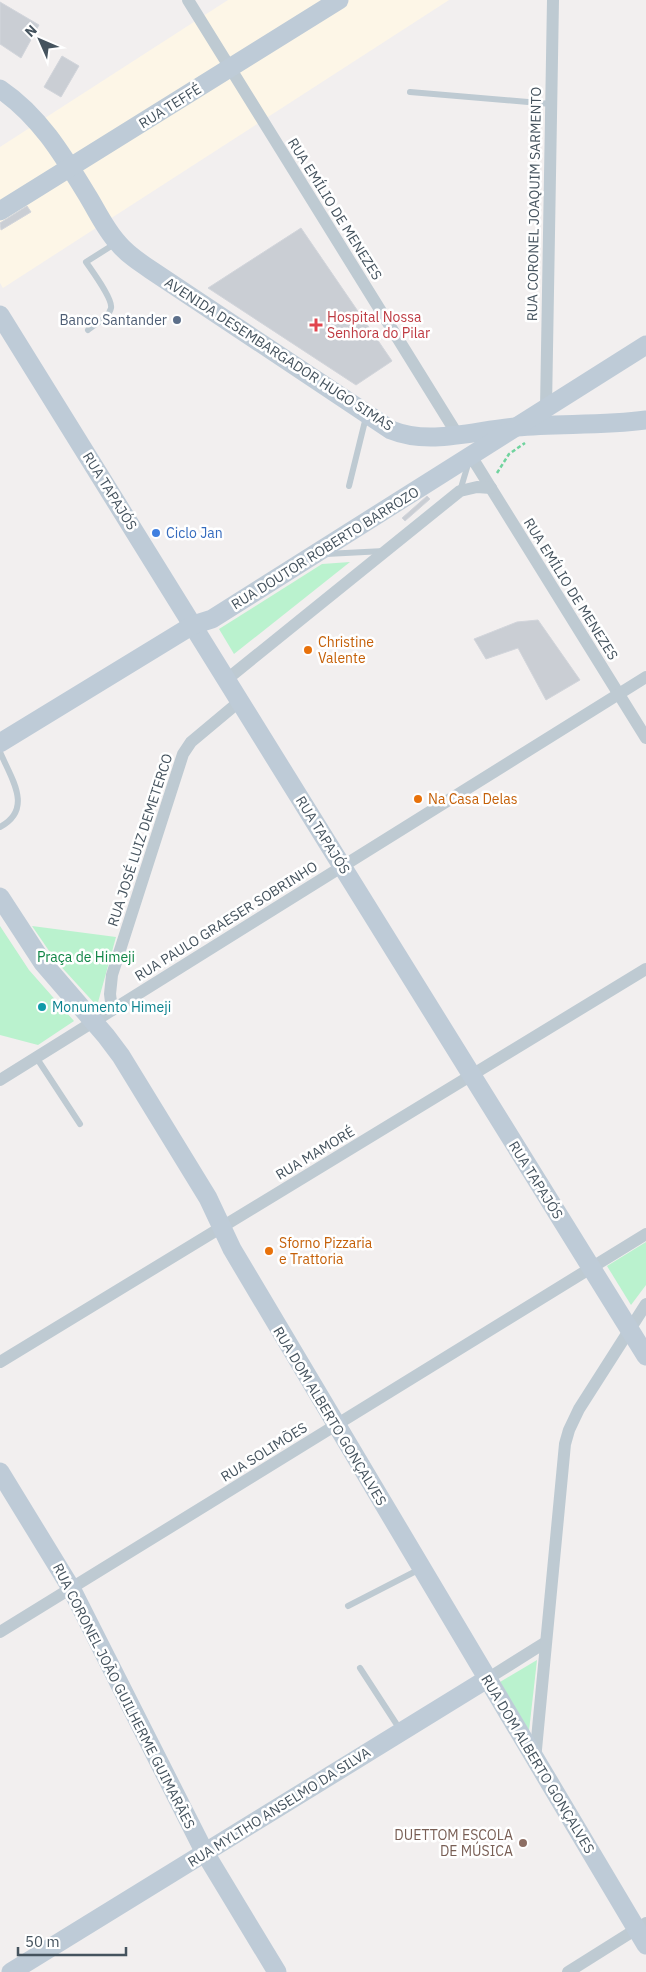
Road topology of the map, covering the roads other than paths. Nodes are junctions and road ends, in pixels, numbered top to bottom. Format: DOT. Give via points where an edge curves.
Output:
graph roads {
  1 [pos="188,0"];
  2 [pos="340,0"];
  3 [pos="553,0"];
  4 [pos="230,68"];
  5 [pos="0,89"];
  6 [pos="410,92"];
  7 [pos="551,104"];
  8 [pos="71,168"];
  9 [pos="0,211"];
  10 [pos="117,242"];
  11 [pos="0,315"];
  12 [pos="88,330"];
  13 [pos="646,345"];
  14 [pos="546,408"];
  15 [pos="367,414"];
  16 [pos="646,420"];
  17 [pos="563,425"];
  18 [pos="458,434"];
  19 [pos="521,434"];
  20 [pos="471,456"];
  21 [pos="446,471"];
  22 [pos="349,486"];
  23 [pos="491,488"];
  24 [pos="460,491"];
  25 [pos="386,551"];
  26 [pos="315,554"];
  27 [pos="193,625"];
  28 [pos="646,677"];
  29 [pos="226,680"];
  30 [pos="619,694"];
  31 [pos="240,701"];
  32 [pos="646,738"];
  33 [pos="0,743"];
  34 [pos="0,752"];
  35 [pos="0,827"];
  36 [pos="342,866"];
  37 [pos="0,897"];
  38 [pos="646,969"];
  39 [pos="112,1010"];
  40 [pos="93,1022"];
  41 [pos="36,1057"];
  42 [pos="472,1075"];
  43 [pos="0,1080"];
  44 [pos="80,1124"];
  45 [pos="222,1227"];
  46 [pos="646,1234"];
  47 [pos="591,1268"];
  48 [pos="646,1304"];
  49 [pos="629,1329"];
  50 [pos="646,1356"];
  51 [pos="0,1362"];
  52 [pos="336,1425"];
  53 [pos="0,1472"];
  54 [pos="421,1569"];
  55 [pos="71,1588"];
  56 [pos="348,1606"];
  57 [pos="0,1632"];
  58 [pos="546,1642"];
  59 [pos="360,1668"];
  60 [pos="488,1679"];
  61 [pos="402,1732"];
  62 [pos="535,1760"];
  63 [pos="205,1853"];
  64 [pos="643,1933"];
  65 [pos="11,1972"];
  66 [pos="277,1972"];
  67 [pos="568,1972"];
  1 -- 4 [label="street, RUA EMÍLIO DE MENEZES"];
  2 -- 4 [label="main road, RUA TEFFÉ"];
  3 -- 7 [label="street, RUA CORONEL JOAQUIM SARMENTO"];
  4 -- 8 [label="main road, RUA TEFFÉ"];
  4 -- 18 [label="street, RUA EMÍLIO DE MENEZES"];
  5 -- 8 [label="main road, AVENIDA DESEMBARGADOR HUGO SIMAS" via="29,112"];
  6 -- 7 [label="lane"];
  7 -- 14 [label="street, RUA CORONEL JOAQUIM SARMENTO"];
  8 -- 9 [label="main road, RUA TEFFÉ"];
  8 -- 10 [label="main road, AVENIDA DESEMBARGADOR HUGO SIMAS"];
  10 -- 12 [label="lane" via="86,262 111,308 106,317"];
  10 -- 15 [label="main road, AVENIDA DESEMBARGADOR HUGO SIMAS" via="151,270"];
  11 -- 27 [label="main road, RUA TAPAJÓS"];
  13 -- 14 [label="main road, RUA DOUTOR ROBERTO BARROZO"];
  14 -- 17 [label="main road"];
  14 -- 19 [label="main road, RUA DOUTOR ROBERTO BARROZO"];
  15 -- 18 [label="main road, AVENIDA DESEMBARGADOR HUGO SIMAS" via="392,430 411,436"];
  15 -- 22 [label="lane"];
  16 -- 17 [label="main road, AVENIDA DESEMBARGADOR HUGO SIMAS"];
  17 -- 19 [label="main road, AVENIDA DESEMBARGADOR HUGO SIMAS"];
  18 -- 19 [label="main road, AVENIDA DESEMBARGADOR HUGO SIMAS"];
  18 -- 21 [label="main road" via="457,451"];
  19 -- 20 [label="main road, RUA DOUTOR ROBERTO BARROZO"];
  20 -- 21 [label="main road, RUA DOUTOR ROBERTO BARROZO"];
  20 -- 23 [label="street, RUA EMÍLIO DE MENEZES"];
  20 -- 24 [label="lane"];
  21 -- 26 [label="main road, RUA DOUTOR ROBERTO BARROZO"];
  23 -- 24 [label="street"];
  23 -- 30 [label="street, RUA EMÍLIO DE MENEZES"];
  24 -- 25 [label="street"];
  25 -- 26 [label="lane"];
  25 -- 29 [label="street"];
  26 -- 27 [label="main road, RUA DOUTOR ROBERTO BARROZO" via="212,619"];
  27 -- 29 [label="main road, RUA TAPAJÓS"];
  27 -- 33 [label="main road, RUA DOUTOR ROBERTO BARROZO"];
  28 -- 30 [label="street, RUA PAULO GRAESER SOBRINHO"];
  29 -- 31 [label="main road, RUA TAPAJÓS"];
  30 -- 32 [label="street, RUA EMÍLIO DE MENEZES"];
  30 -- 36 [label="street, RUA PAULO GRAESER SOBRINHO"];
  31 -- 36 [label="main road, RUA TAPAJÓS"];
  31 -- 39 [label="street, RUA JOSÉ LUIZ DEMETERCO" via="191,742 183,754 112,975"];
  34 -- 35 [label="lane" via="19,805 16,814"];
  36 -- 39 [label="street, RUA PAULO GRAESER SOBRINHO"];
  36 -- 42 [label="main road, RUA TAPAJÓS"];
  37 -- 40 [label="main road, RUA DOM ALBERTO GONÇALVES" via="42,963"];
  38 -- 42 [label="street, RUA MAMORÉ"];
  39 -- 40 [label="street, RUA PAULO GRAESER SOBRINHO"];
  40 -- 41 [label="street, RUA PAULO GRAESER SOBRINHO"];
  40 -- 45 [label="main road, RUA DOM ALBERTO GONÇALVES" via="138,1083 208,1198"];
  41 -- 43 [label="street, RUA PAULO GRAESER SOBRINHO"];
  41 -- 44 [label="lane"];
  42 -- 45 [label="street, RUA MAMORÉ"];
  42 -- 47 [label="main road, RUA TAPAJÓS"];
  45 -- 51 [label="street, RUA MAMORÉ"];
  45 -- 52 [label="main road, RUA DOM ALBERTO GONÇALVES"];
  46 -- 47 [label="street, RUA SOLIMÕES"];
  47 -- 49 [label="main road, RUA TAPAJÓS"];
  47 -- 52 [label="street, RUA SOLIMÕES"];
  48 -- 49 [label="street"];
  49 -- 50 [label="main road, RUA TAPAJÓS"];
  49 -- 58 [label="street" via="569,1430 563,1457"];
  52 -- 54 [label="main road, RUA DOM ALBERTO GONÇALVES"];
  52 -- 55 [label="street, RUA SOLIMÕES"];
  53 -- 55 [label="main road, RUA CORONEL JOÃO GUILHERME GUIMARÃES"];
  54 -- 56 [label="lane"];
  54 -- 60 [label="main road, RUA DOM ALBERTO GONÇALVES"];
  55 -- 57 [label="street, RUA SOLIMÕES"];
  55 -- 63 [label="main road, RUA CORONEL JOÃO GUILHERME GUIMARÃES"];
  58 -- 60 [label="street, RUA MYLTHO ANSELMO DA SILVA"];
  58 -- 62 [label="street"];
  59 -- 61 [label="lane"];
  60 -- 61 [label="main road, RUA MYLTHO ANSELMO DA SILVA"];
  60 -- 62 [label="main road, RUA DOM ALBERTO GONÇALVES"];
  61 -- 63 [label="main road, RUA MYLTHO ANSELMO DA SILVA"];
  62 -- 64 [label="main road, RUA DOM ALBERTO GONÇALVES"];
  63 -- 65 [label="main road, RUA MYLTHO ANSELMO DA SILVA"];
  63 -- 66 [label="main road, RUA CORONEL JOÃO GUILHERME GUIMARÃES"];
  64 -- 67 [label="street"];
}
